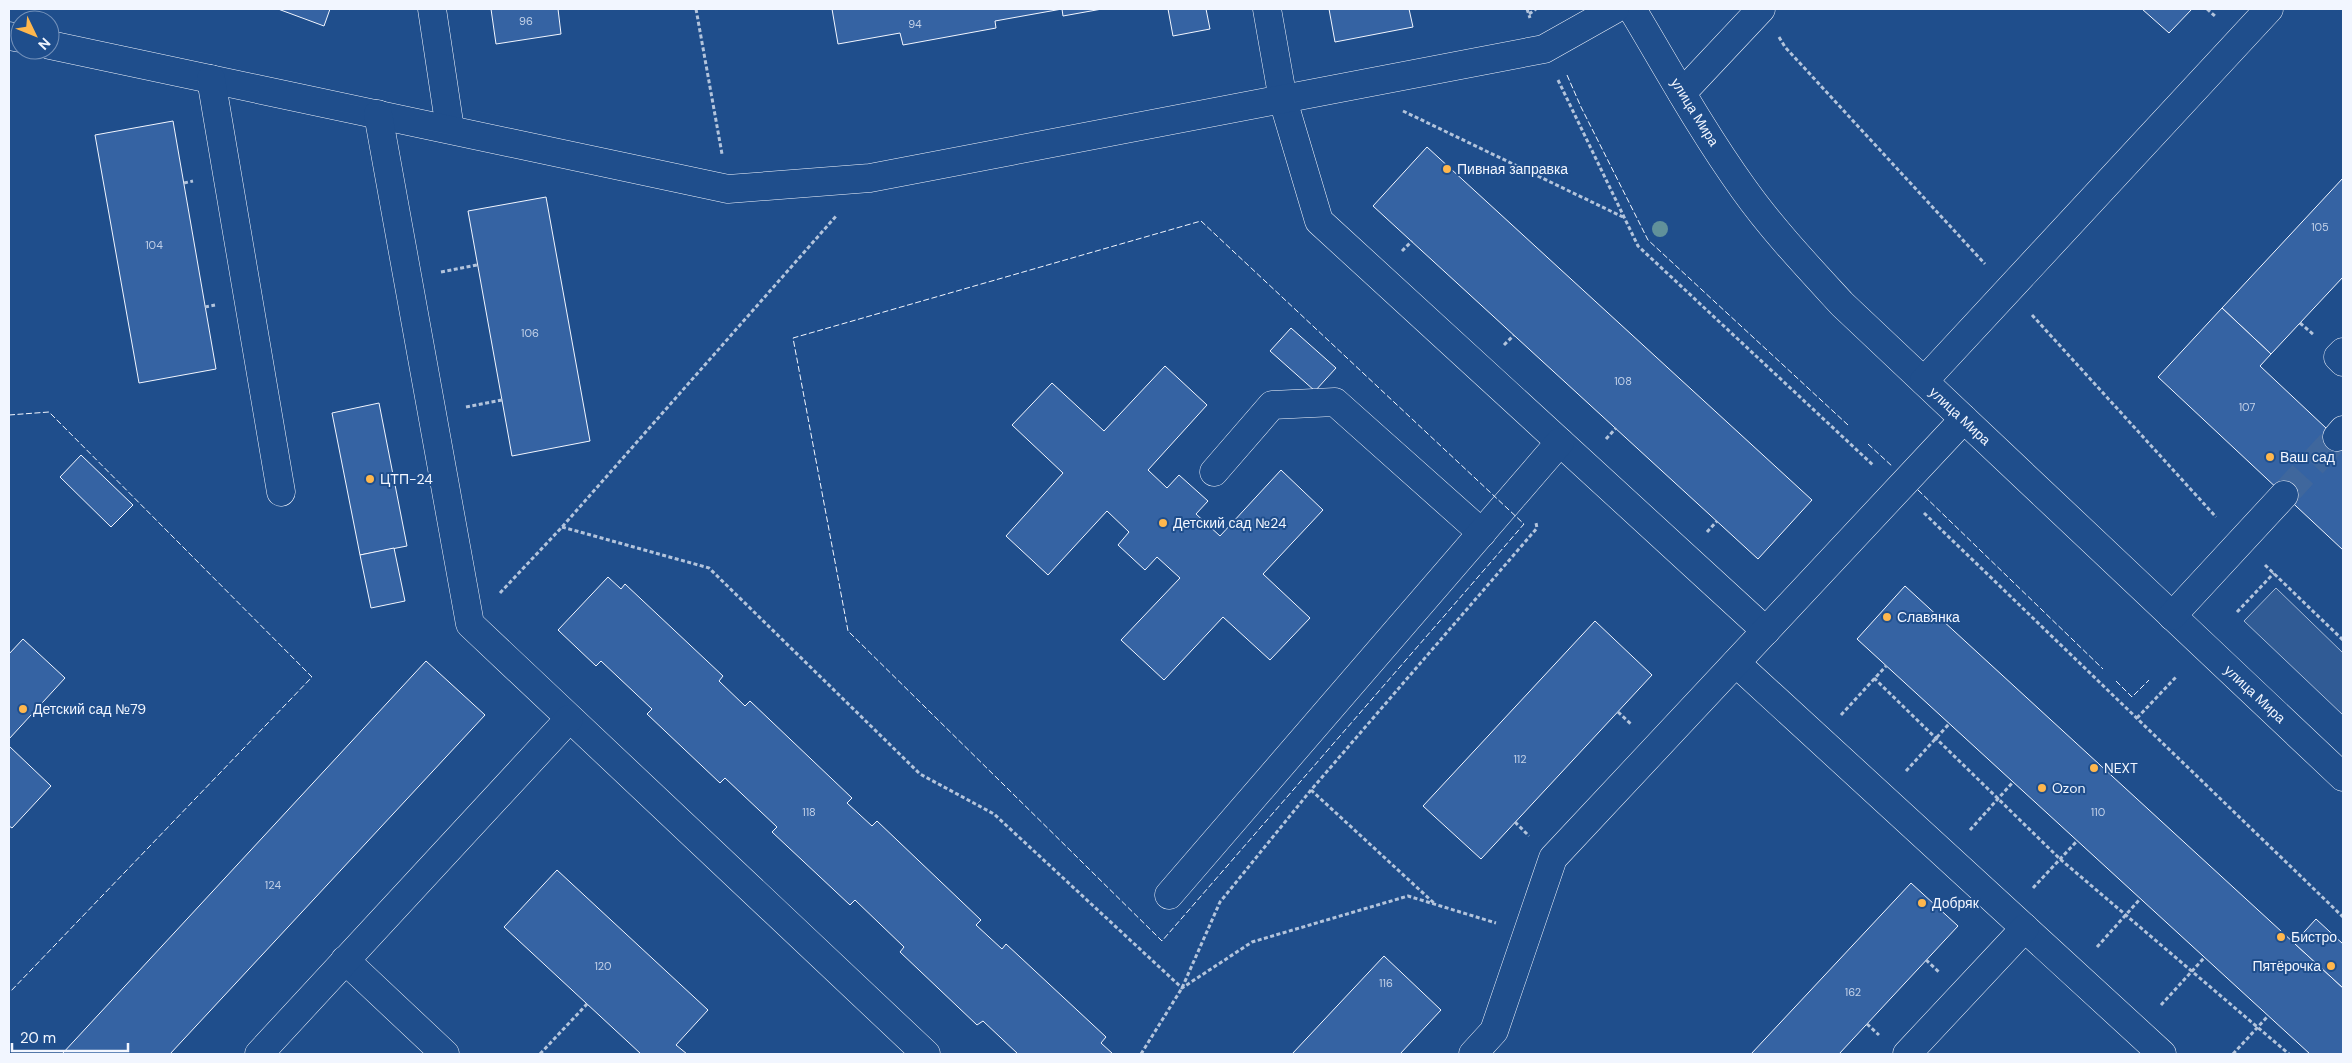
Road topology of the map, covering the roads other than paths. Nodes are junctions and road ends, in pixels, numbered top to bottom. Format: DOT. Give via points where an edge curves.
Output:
graph roads {
  1 [pos="432,9"];
  2 [pos="1267,9"];
  3 [pos="1615,9"];
  4 [pos="1632,9"];
  5 [pos="1761,9"];
  6 [pos="2269,9"];
  7 [pos="60,47"];
  8 [pos="211,79"];
  9 [pos="1682,93"];
  10 [pos="1283,100"];
  11 [pos="378,114"];
  12 [pos="450,129"];
  13 [pos="2343,352"];
  14 [pos="2343,362"];
  15 [pos="1924,381"];
  16 [pos="1964,419"];
  17 [pos="1560,442"];
  18 [pos="1214,472"];
  19 [pos="281,492"];
  20 [pos="2284,496"];
  21 [pos="1482,533"];
  22 [pos="2172,616"];
  23 [pos="1766,631"];
  24 [pos="1736,663"];
  25 [pos="569,719"];
  26 [pos="2343,777"];
  27 [pos="1169,895"];
  28 [pos="2017,921"];
  29 [pos="346,960"];
  30 [pos="260,1054"];
  31 [pos="445,1054"];
  32 [pos="926,1054"];
  33 [pos="1473,1054"];
  34 [pos="1907,1054"];
  35 [pos="2162,1054"];
  1 -- 12 [label="street"];
  2 -- 10 [label="street"];
  3 -- 10 [label="street" via="1544,50"];
  4 -- 9 [label="street, улица Мира"];
  5 -- 9 [label="street"];
  6 -- 15 [label="street"];
  7 -- 8 [label="street"];
  8 -- 11 [label="street"];
  8 -- 19 [label="street"];
  9 -- 15 [label="street, улица Мира" via="1743,188 1804,263 1842,304"];
  10 -- 12 [label="street" via="870,178 728,189"];
  10 -- 17 [label="street" via="1319,221"];
  11 -- 12 [label="street"];
  11 -- 25 [label="street" via="470,624"];
  13 -- 14 [label="street" via="2338,357"];
  15 -- 16 [label="street, улица Мира"];
  16 -- 22 [label="street, улица Мира"];
  16 -- 23 [label="street"];
  17 -- 21 [label="street"];
  17 -- 23 [label="street"];
  18 -- 21 [label="street" via="1272,405 1335,402"];
  20 -- 22 [label="street"];
  21 -- 27 [label="street"];
  22 -- 26 [label="street, улица Мира"];
  23 -- 24 [label="street"];
  24 -- 28 [label="street"];
  24 -- 33 [label="street" via="1553,858 1494,1032"];
  25 -- 29 [label="street"];
  25 -- 32 [label="street"];
  28 -- 34 [label="street"];
  28 -- 35 [label="street"];
  29 -- 30 [label="street"];
  29 -- 31 [label="street"];
}
